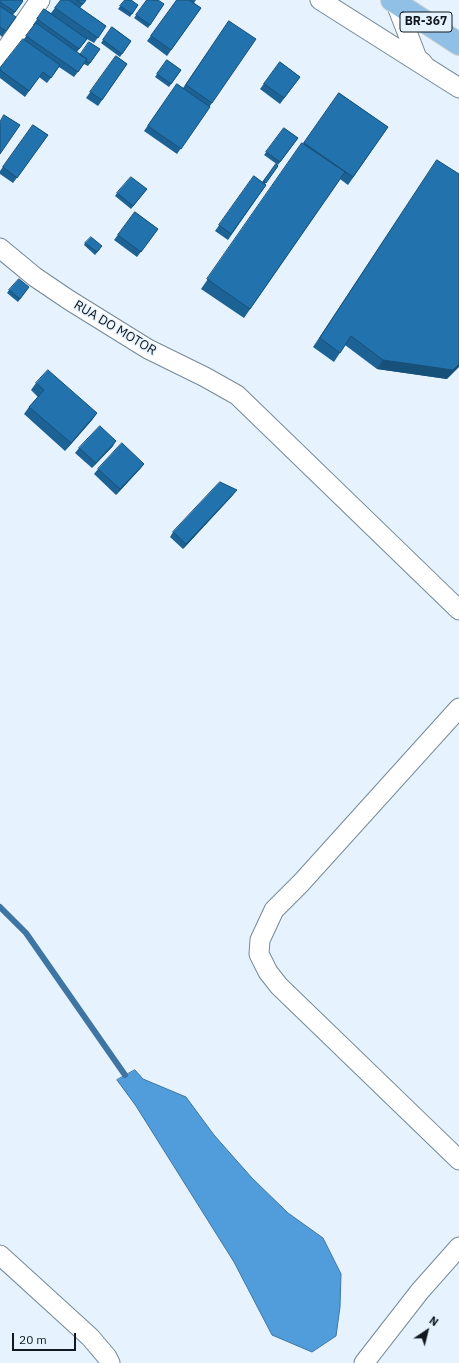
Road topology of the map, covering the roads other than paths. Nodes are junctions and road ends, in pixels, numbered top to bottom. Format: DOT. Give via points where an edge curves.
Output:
graph roads {
  1 [pos="40,0"];
  2 [pos="320,0"];
  3 [pos="394,1"];
  4 [pos="459,44"];
  5 [pos="0,58"];
  6 [pos="435,72"];
  7 [pos="459,88"];
  8 [pos="0,248"];
  9 [pos="459,610"];
  10 [pos="459,708"];
  11 [pos="459,1160"];
  12 [pos="459,1247"];
  13 [pos="0,1255"];
  14 [pos="110,1363"];
  15 [pos="364,1363"];
  1 -- 5 [label="street"];
  2 -- 6 [label="street"];
  3 -- 4 [label="main road, BR-367"];
  3 -- 6 [label="street" via="416,58"];
  6 -- 7 [label="street"];
  8 -- 9 [label="street, RUA DO MOTOR" via="35,277 69,300 148,349 237,395"];
  10 -- 11 [label="street" via="307,877 274,910 260,940 259,954 279,986"];
  12 -- 15 [label="street" via="420,1291"];
  13 -- 14 [label="street" via="90,1337"];
}
